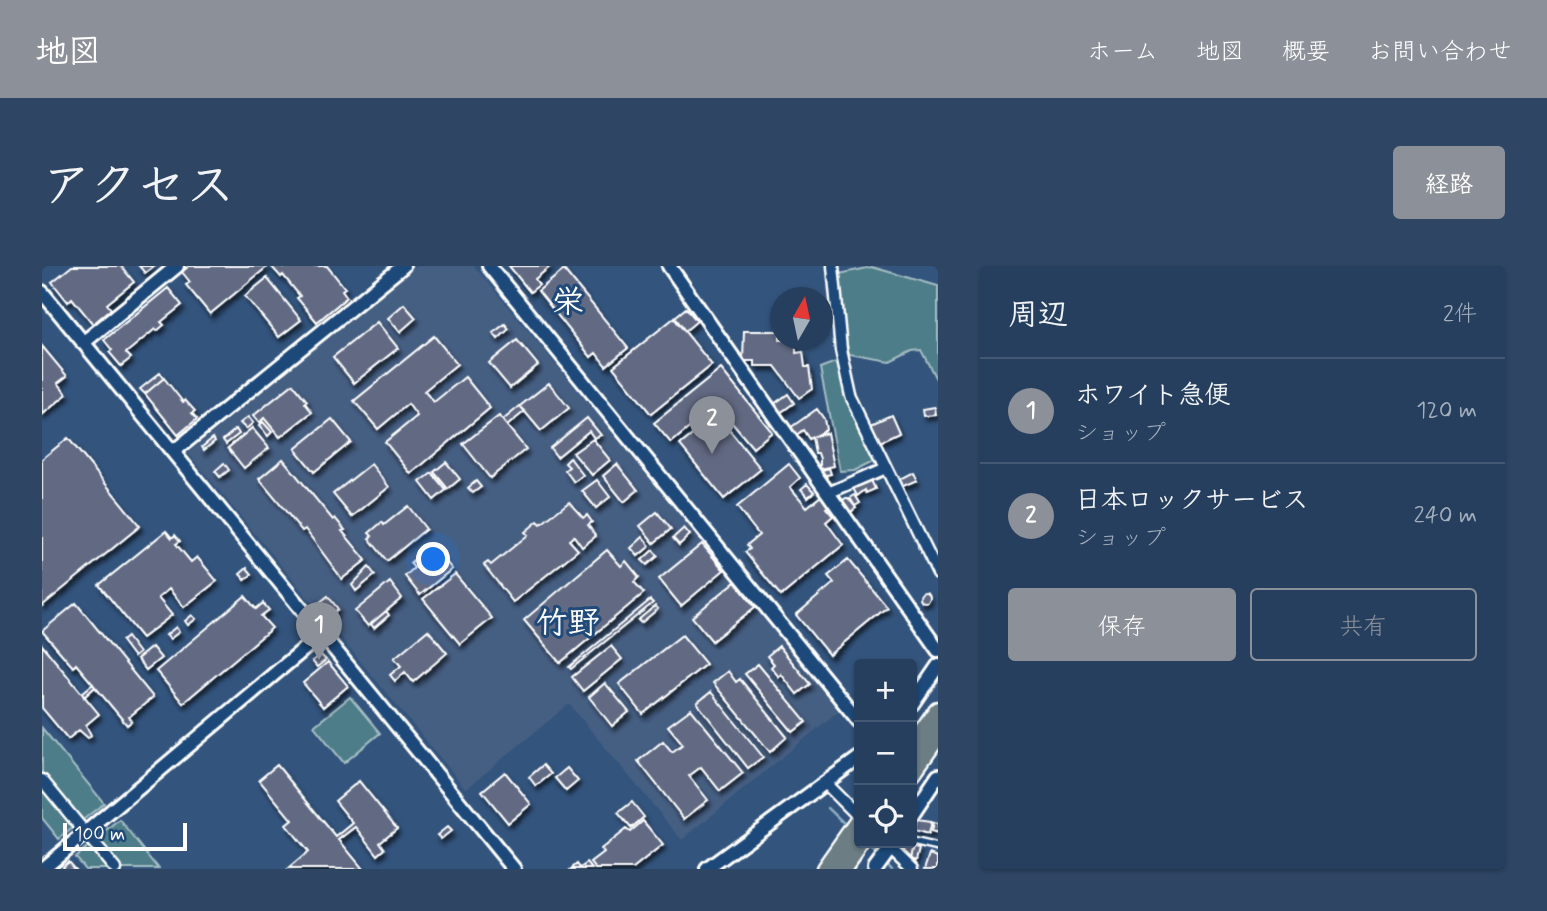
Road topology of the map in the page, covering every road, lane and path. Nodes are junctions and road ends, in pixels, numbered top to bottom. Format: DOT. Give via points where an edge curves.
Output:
graph roads {
  1 [pos="177,266"];
  2 [pos="403,266"];
  3 [pos="489,266"];
  4 [pos="833,266"];
  5 [pos="676,271"];
  6 [pos="42,292"];
  7 [pos="83,343"];
  8 [pos="173,452"];
  9 [pos="886,468"];
  10 [pos="828,493"];
  11 [pos="938,574"];
  12 [pos="321,634"];
  13 [pos="938,650"];
  14 [pos="938,666"];
  15 [pos="917,697"];
  16 [pos="938,711"];
  17 [pos="854,715"];
  18 [pos="938,734"];
  19 [pos="917,741"];
  20 [pos="854,762"];
  21 [pos="917,764"];
  22 [pos="938,776"];
  23 [pos="42,779"];
  24 [pos="825,783"];
  25 [pos="917,808"];
  26 [pos="854,815"];
  27 [pos="854,829"];
  28 [pos="85,833"];
  29 [pos="917,843"];
  30 [pos="855,848"];
  31 [pos="888,848"];
  32 [pos="893,848"];
  33 [pos="938,848"];
  34 [pos="878,865"];
  35 [pos="834,866"];
  36 [pos="713,867"];
  37 [pos="42,869"];
  38 [pos="115,869"];
  39 [pos="514,869"];
  40 [pos="912,869"];
  1 -- 7 [label="street"];
  2 -- 8 [label="street"];
  3 -- 17 [label="street"];
  4 -- 9 [label="street" via="841,350 851,396"];
  5 -- 10 [label="street"];
  6 -- 7 [label="street"];
  7 -- 8 [label="street"];
  8 -- 12 [label="street"];
  9 -- 10 [label="street"];
  9 -- 11 [label="street"];
  10 -- 13 [label="street"];
  12 -- 28 [label="street"];
  12 -- 39 [label="street"];
  14 -- 15 [label="street"];
  16 -- 19 [label="highway"];
  18 -- 21 [label="highway"];
  20 -- 24 [label="street"];
  22 -- 25 [label="street"];
  23 -- 28 [label="street"];
  24 -- 26 [label="street"];
  24 -- 36 [label="street"];
  27 -- 35 [label="highway"];
  28 -- 37 [label="street"];
  28 -- 38 [label="street"];
  29 -- 33 [label="lane"];
  30 -- 35 [label="highway"];
  31 -- 34 [label="street"];
  32 -- 40 [label="street"];
}
